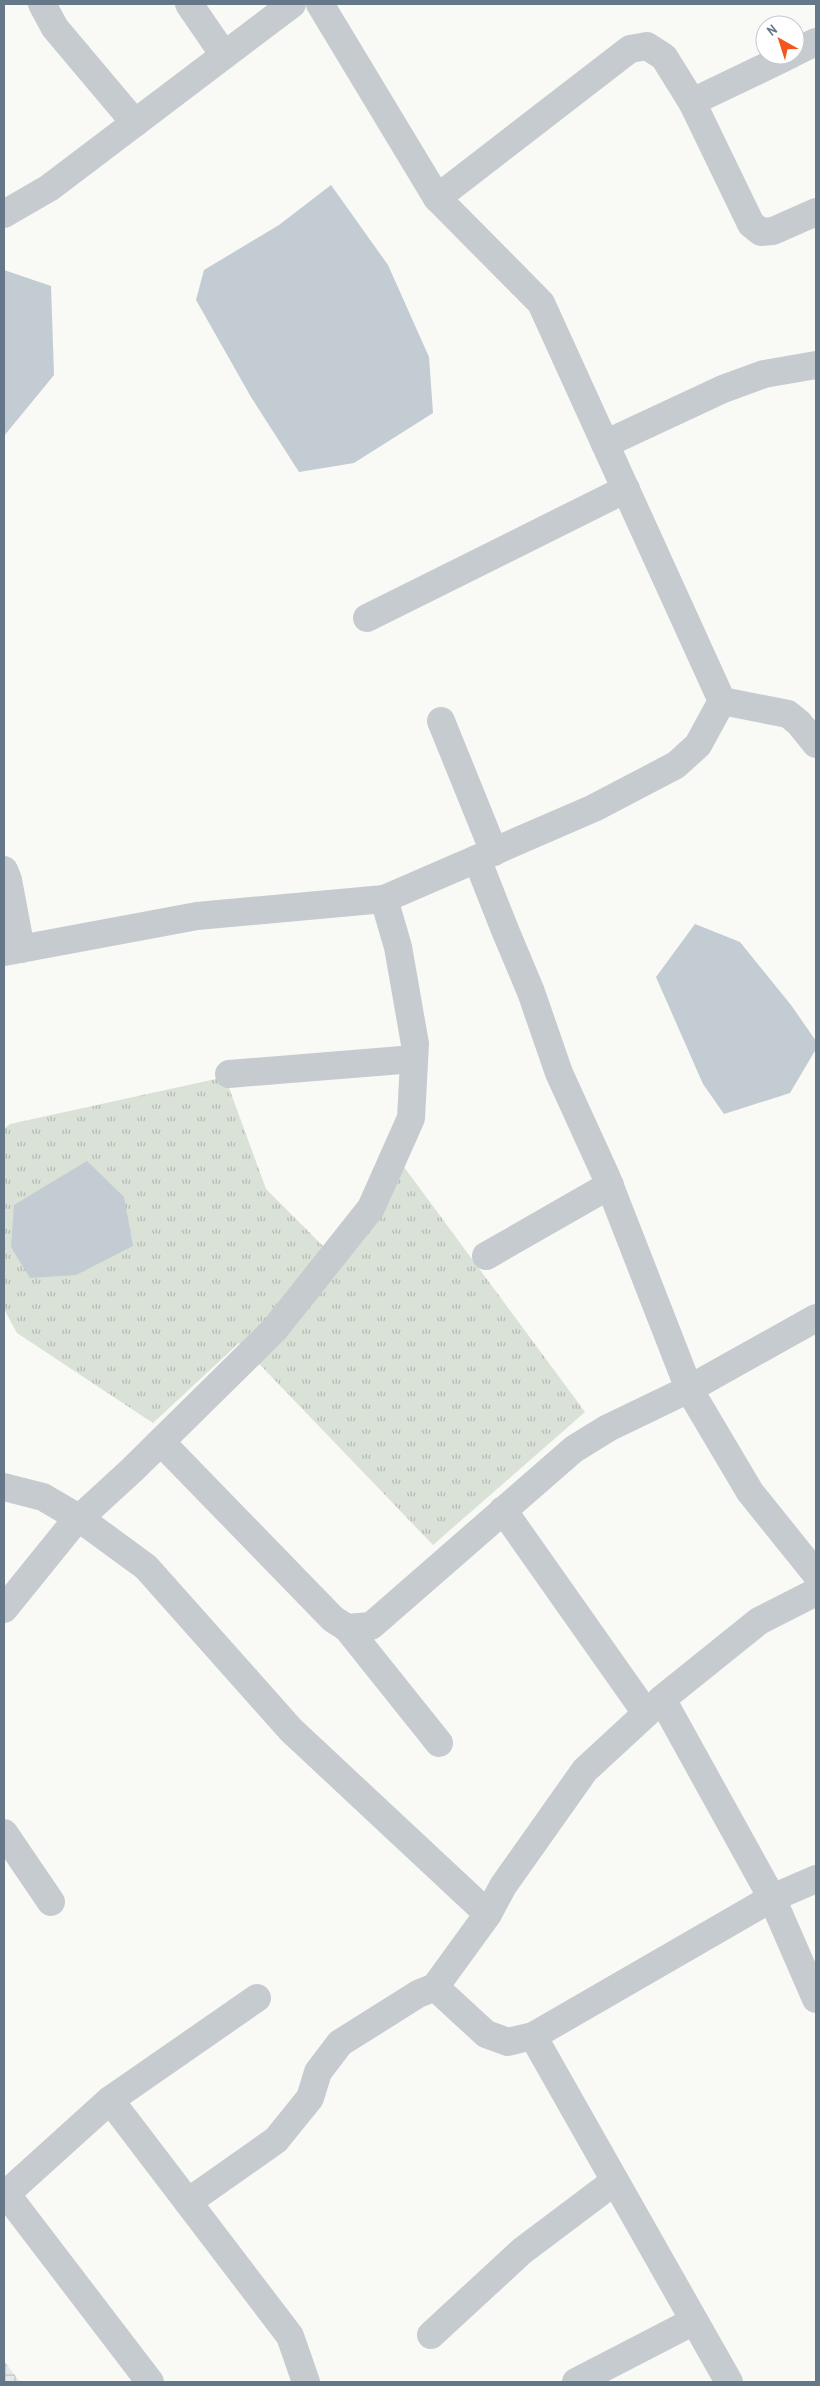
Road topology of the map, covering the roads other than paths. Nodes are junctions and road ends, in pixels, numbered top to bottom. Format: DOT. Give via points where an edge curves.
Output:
graph roads {
  1 [pos="42,4"];
  2 [pos="189,4"];
  3 [pos="292,4"];
  4 [pos="320,4"];
  5 [pos="224,55"];
  6 [pos="769,65"];
  7 [pos="692,102"];
  8 [pos="135,122"];
  9 [pos="437,198"];
  10 [pos="816,212"];
  11 [pos="4,214"];
  12 [pos="816,365"];
  13 [pos="605,444"];
  14 [pos="626,489"];
  15 [pos="367,618"];
  16 [pos="722,701"];
  17 [pos="808,717"];
  18 [pos="441,721"];
  19 [pos="816,744"];
  20 [pos="486,856"];
  21 [pos="4,870"];
  22 [pos="384,899"];
  23 [pos="12,951"];
  24 [pos="414,1059"];
  25 [pos="228,1074"];
  26 [pos="610,1186"];
  27 [pos="486,1256"];
  28 [pos="816,1318"];
  29 [pos="689,1388"];
  30 [pos="161,1442"];
  31 [pos="4,1487"];
  32 [pos="503,1510"];
  33 [pos="79,1518"];
  34 [pos="816,1574"];
  35 [pos="816,1592"];
  36 [pos="4,1609"];
  37 [pos="347,1628"];
  38 [pos="654,1706"];
  39 [pos="439,1743"];
  40 [pos="4,1833"];
  41 [pos="816,1879"];
  42 [pos="772,1898"];
  43 [pos="51,1902"];
  44 [pos="488,1914"];
  45 [pos="436,1986"];
  46 [pos="257,1998"];
  47 [pos="816,1999"];
  48 [pos="533,2036"];
  49 [pos="110,2100"];
  50 [pos="615,2181"];
  51 [pos="5,2192"];
  52 [pos="188,2202"];
  53 [pos="694,2321"];
  54 [pos="431,2335"];
  55 [pos="150,2382"];
  56 [pos="306,2382"];
  57 [pos="576,2382"];
  58 [pos="729,2382"];
  1 -- 8 [label="street" via="55,28"];
  2 -- 5 [label="street"];
  3 -- 5 [label="street"];
  4 -- 9 [label="street"];
  5 -- 8 [label="street"];
  6 -- 7 [label="street"];
  7 -- 9 [label="street" via="664,58 647,46 630,49"];
  7 -- 10 [label="street" via="751,224 761,232 773,231"];
  8 -- 11 [label="street" via="50,188"];
  9 -- 13 [label="street" via="541,303"];
  12 -- 13 [label="street" via="756,377 723,389"];
  13 -- 14 [label="street"];
  14 -- 15 [label="street"];
  14 -- 16 [label="street"];
  16 -- 17 [label="street"];
  16 -- 20 [label="street" via="698,745 676,766 594,808"];
  17 -- 19 [label="street"];
  18 -- 20 [label="street"];
  20 -- 22 [label="street"];
  20 -- 26 [label="street" via="504,930 531,992 559,1073"];
  21 -- 23 [label="street" via="8,880"];
  22 -- 23 [label="street" via="197,916"];
  22 -- 24 [label="street" via="398,947 416,1044"];
  24 -- 25 [label="street"];
  24 -- 30 [label="street" via="410,1118 371,1208 274,1330"];
  26 -- 27 [label="street"];
  26 -- 29 [label="street"];
  28 -- 29 [label="street"];
  29 -- 32 [label="street" via="608,1428 574,1449"];
  29 -- 34 [label="street" via="750,1492"];
  30 -- 33 [label="street"];
  30 -- 37 [label="street" via="333,1619"];
  31 -- 33 [label="street" via="43,1497"];
  32 -- 37 [label="street" via="371,1626"];
  32 -- 38 [label="street"];
  33 -- 36 [label="street"];
  33 -- 44 [label="street" via="146,1567 291,1730"];
  35 -- 38 [label="street" via="759,1621"];
  37 -- 39 [label="street"];
  38 -- 42 [label="street"];
  38 -- 44 [label="street" via="585,1770 503,1886"];
  40 -- 43 [label="street"];
  41 -- 42 [label="street"];
  42 -- 47 [label="street"];
  42 -- 48 [label="street"];
  44 -- 45 [label="street"];
  45 -- 48 [label="street" via="486,2034 508,2042"];
  45 -- 52 [label="street" via="340,2043 318,2072 310,2098 276,2140"];
  46 -- 49 [label="street"];
  48 -- 50 [label="street"];
  49 -- 51 [label="street"];
  49 -- 52 [label="street"];
  50 -- 53 [label="street"];
  50 -- 54 [label="street" via="522,2251"];
  51 -- 55 [label="street"];
  52 -- 56 [label="street" via="290,2336"];
  53 -- 57 [label="street"];
  53 -- 58 [label="street"];
}
